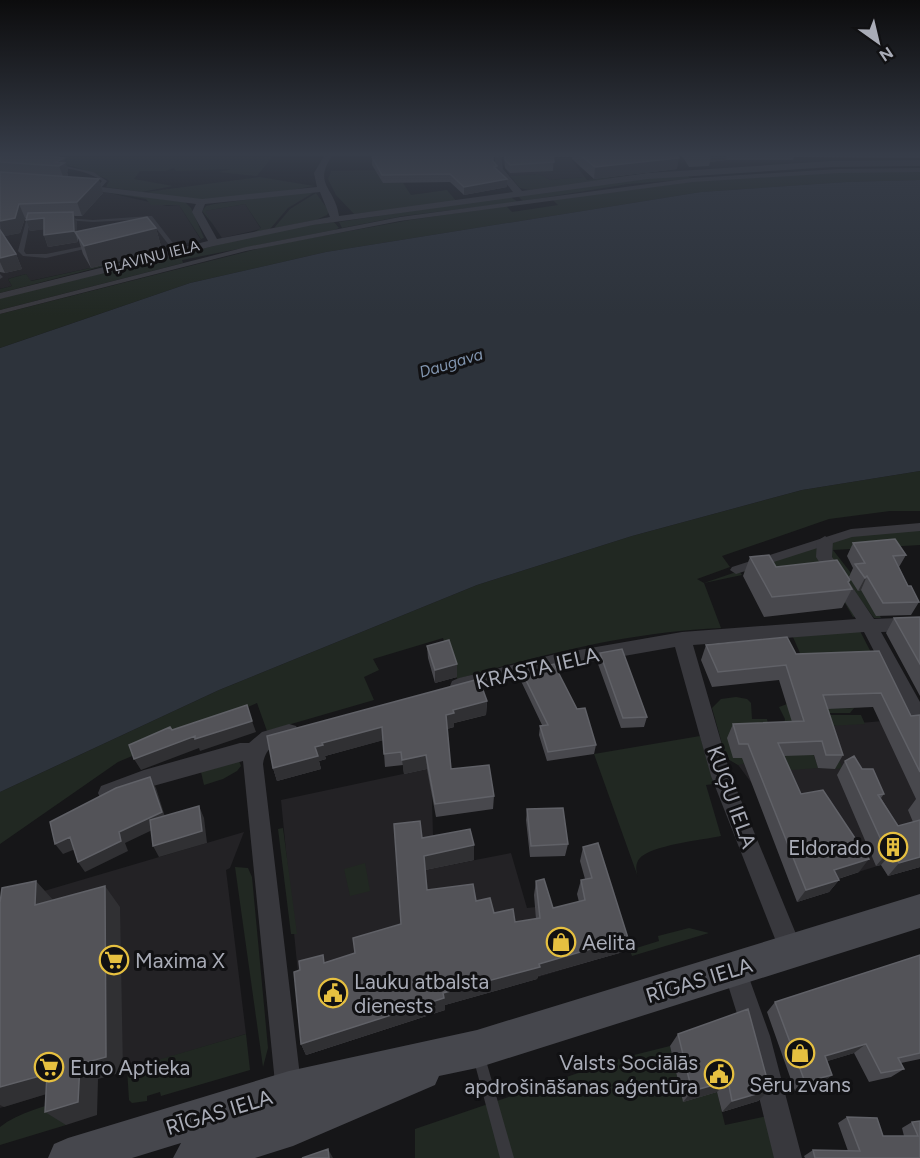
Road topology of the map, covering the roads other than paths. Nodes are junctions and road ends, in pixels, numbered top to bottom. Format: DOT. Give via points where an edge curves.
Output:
graph roads {
  1 [pos="199,207"];
  2 [pos="332,207"];
  3 [pos="420,207"];
  4 [pos="490,207"];
  5 [pos="58,219"];
  6 [pos="335,219"];
  7 [pos="38,220"];
  8 [pos="161,231"];
  9 [pos="149,234"];
  10 [pos="214,243"];
  11 [pos="103,244"];
  12 [pos="177,252"];
  13 [pos="0,296"];
  14 [pos="0,312"];
  15 [pos="920,527"];
  16 [pos="825,541"];
  17 [pos="736,570"];
  18 [pos="920,624"];
  19 [pos="869,625"];
  20 [pos="682,639"];
  21 [pos="436,692"];
  22 [pos="920,720"];
  23 [pos="306,727"];
  24 [pos="254,752"];
  25 [pos="90,802"];
  26 [pos="920,911"];
  27 [pos="791,951"];
  28 [pos="735,969"];
  29 [pos="477,1049"];
  30 [pos="291,1108"];
  31 [pos="68,1158"];
  32 [pos="193,1158"];
  33 [pos="507,1158"];
  34 [pos="788,1158"];
  1 -- 10 [label="street" via="197,212"];
  2 -- 6 [label="street"];
  3 -- 6 [label="street, PĻAVIŅU IELA"];
  4 -- 14 [label="street, PĻAVIŅU IELA" via="400,219 235,252"];
  5 -- 8 [label="lane" via="150,217"];
  6 -- 10 [label="street, PĻAVIŅU IELA"];
  7 -- 11 [label="lane" via="28,220 21,251 25,255 46,256"];
  8 -- 9 [label="lane"];
  8 -- 12 [label="lane"];
  10 -- 12 [label="street, PĻAVIŅU IELA"];
  12 -- 13 [label="street, PĻAVIŅU IELA"];
  15 -- 16 [label="street" via="873,530"];
  16 -- 17 [label="street"];
  16 -- 19 [label="street" via="824,557"];
  18 -- 19 [label="street, KRASTA IELA"];
  19 -- 20 [label="street, KRASTA IELA"];
  19 -- 22 [label="street"];
  20 -- 21 [label="street, KRASTA IELA" via="555,661"];
  20 -- 27 [label="street, KUĢU IELA" via="721,776"];
  23 -- 24 [label="street" via="264,740"];
  24 -- 25 [label="street" via="240,752 144,778"];
  24 -- 30 [label="street"];
  26 -- 27 [label="main road, RĪGAS IELA"];
  27 -- 28 [label="main road, RĪGAS IELA"];
  28 -- 29 [label="main road, RĪGAS IELA"];
  28 -- 34 [label="street" via="757,1036"];
  29 -- 30 [label="main road, RĪGAS IELA"];
  29 -- 33 [label="lane"];
  30 -- 31 [label="main road, RĪGAS IELA"];
  30 -- 32 [label="main road, RĪGAS IELA"];
}
